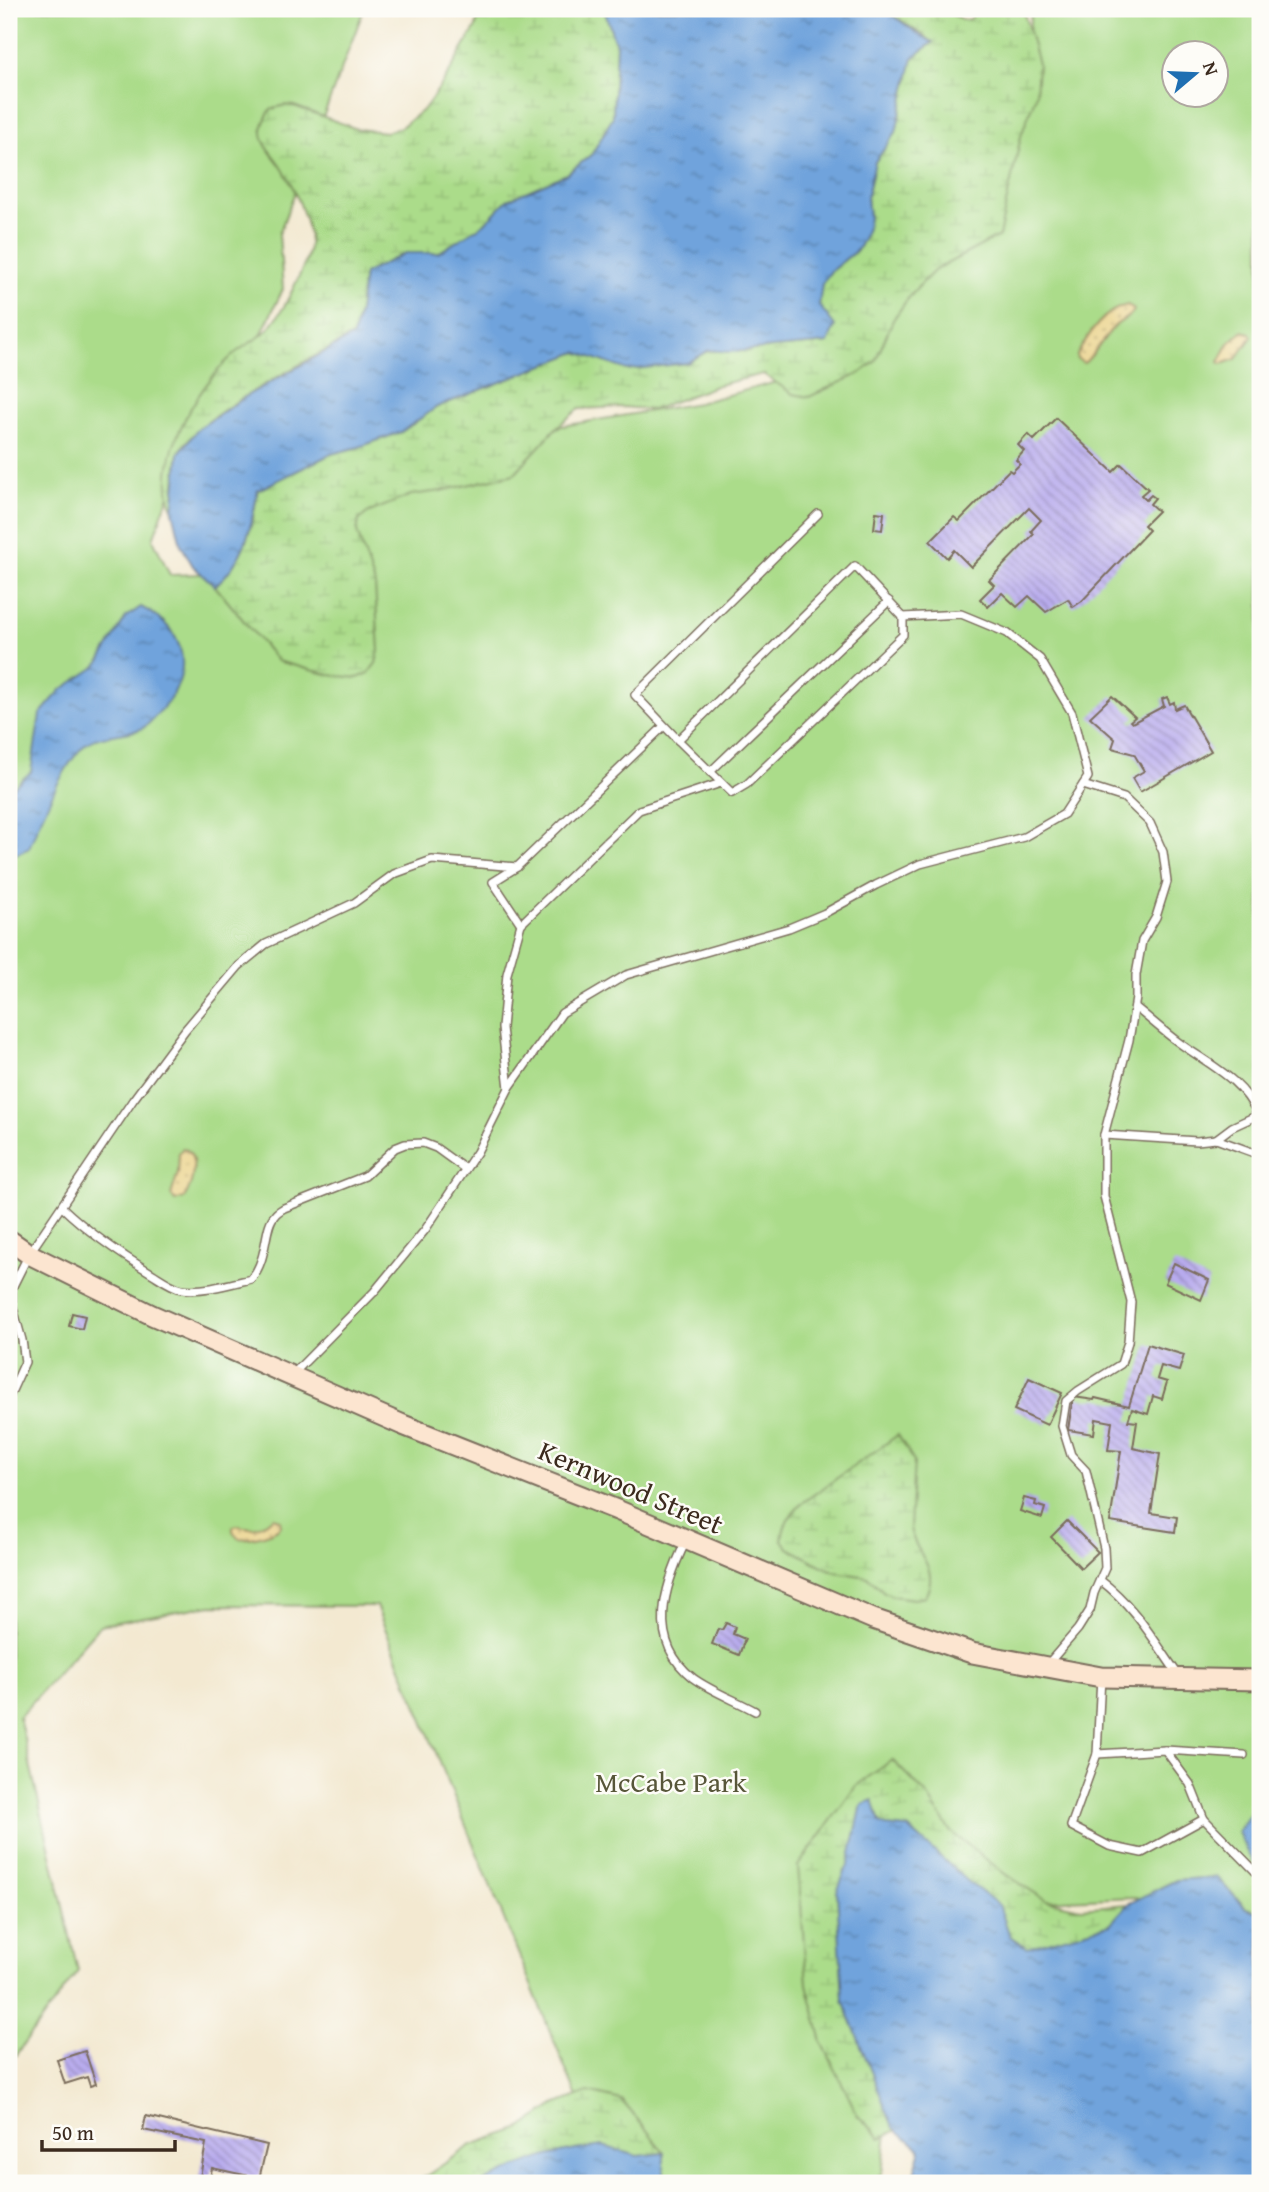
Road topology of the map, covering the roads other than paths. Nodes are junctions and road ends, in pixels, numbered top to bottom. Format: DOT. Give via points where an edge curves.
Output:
graph roads {
  1 [pos="818,514"];
  2 [pos="889,601"];
  3 [pos="903,617"];
  4 [pos="663,727"];
  5 [pos="678,740"];
  6 [pos="710,772"];
  7 [pos="721,783"];
  8 [pos="1083,785"];
  9 [pos="517,867"];
  10 [pos="521,924"];
  11 [pos="1135,1007"];
  12 [pos="509,1088"];
  13 [pos="1259,1117"];
  14 [pos="1104,1135"];
  15 [pos="1216,1139"];
  16 [pos="1260,1155"];
  17 [pos="465,1169"];
  18 [pos="62,1207"];
  19 [pos="9,1240"];
  20 [pos="29,1254"];
  21 [pos="291,1376"];
  22 [pos="9,1397"];
  23 [pos="687,1540"];
  24 [pos="1100,1580"];
  25 [pos="1045,1668"];
  26 [pos="1101,1678"];
  27 [pos="1182,1680"];
  28 [pos="1260,1680"];
  29 [pos="755,1711"];
  30 [pos="1165,1750"];
  31 [pos="1097,1754"];
  32 [pos="1244,1755"];
  33 [pos="1204,1819"];
  34 [pos="1260,1876"];
  1 -- 4 [label="lane" via="635,695"];
  2 -- 3 [label="lane"];
  2 -- 5 [label="lane" via="855,566"];
  2 -- 6 [label="lane"];
  3 -- 7 [label="lane" via="903,635 747,784 732,793"];
  3 -- 8 [label="lane" via="961,614 1007,633 1040,659 1072,713 1088,777"];
  4 -- 5 [label="lane"];
  4 -- 9 [label="lane"];
  5 -- 6 [label="lane"];
  6 -- 7 [label="lane"];
  7 -- 10 [label="lane" via="639,810"];
  8 -- 11 [label="lane" via="1124,798 1150,824 1163,852 1167,882 1156,917 1142,941"];
  8 -- 12 [label="lane" via="1064,814 1024,837 920,864 789,928 626,975 562,1013"];
  9 -- 10 [label="lane" via="493,882"];
  9 -- 18 [label="lane" via="432,860 394,874 354,904 266,944 239,966 185,1030"];
  10 -- 12 [label="lane" via="507,974 502,1028"];
  11 -- 13 [label="lane" via="1233,1081 1251,1098"];
  11 -- 14 [label="lane"];
  12 -- 17 [label="lane"];
  13 -- 15 [label="lane"];
  14 -- 15 [label="lane"];
  14 -- 24 [label="lane" via="1104,1196 1131,1302 1128,1342 1121,1364 1066,1401 1062,1426 1071,1455 1086,1471 1090,1486 1104,1548"];
  15 -- 16 [label="lane"];
  17 -- 18 [label="lane" via="436,1148 405,1144 365,1177 274,1215 262,1261 251,1279 194,1288 180,1289 112,1250"];
  17 -- 21 [label="lane" via="425,1230 374,1292"];
  18 -- 20 [label="lane"];
  19 -- 20 [label="main road, Kernwood Street"];
  20 -- 21 [label="main road, Kernwood Street"];
  20 -- 22 [label="lane" via="12,1288 25,1362"];
  21 -- 23 [label="main road, Kernwood Street"];
  23 -- 25 [label="main road, Kernwood Street" via="873,1619 972,1653"];
  23 -- 29 [label="lane" via="666,1594 662,1630 670,1653 693,1678"];
  24 -- 25 [label="lane" via="1090,1610"];
  24 -- 27 [label="lane" via="1140,1619"];
  25 -- 26 [label="main road, Kernwood Street"];
  26 -- 27 [label="main road, Kernwood Street"];
  26 -- 31 [label="lane"];
  27 -- 28 [label="main road, Kernwood Street"];
  30 -- 31 [label="lane"];
  30 -- 32 [label="lane"];
  30 -- 33 [label="lane" via="1190,1784"];
  31 -- 33 [label="lane" via="1071,1826 1109,1846 1142,1853"];
  33 -- 34 [label="lane"];
}
